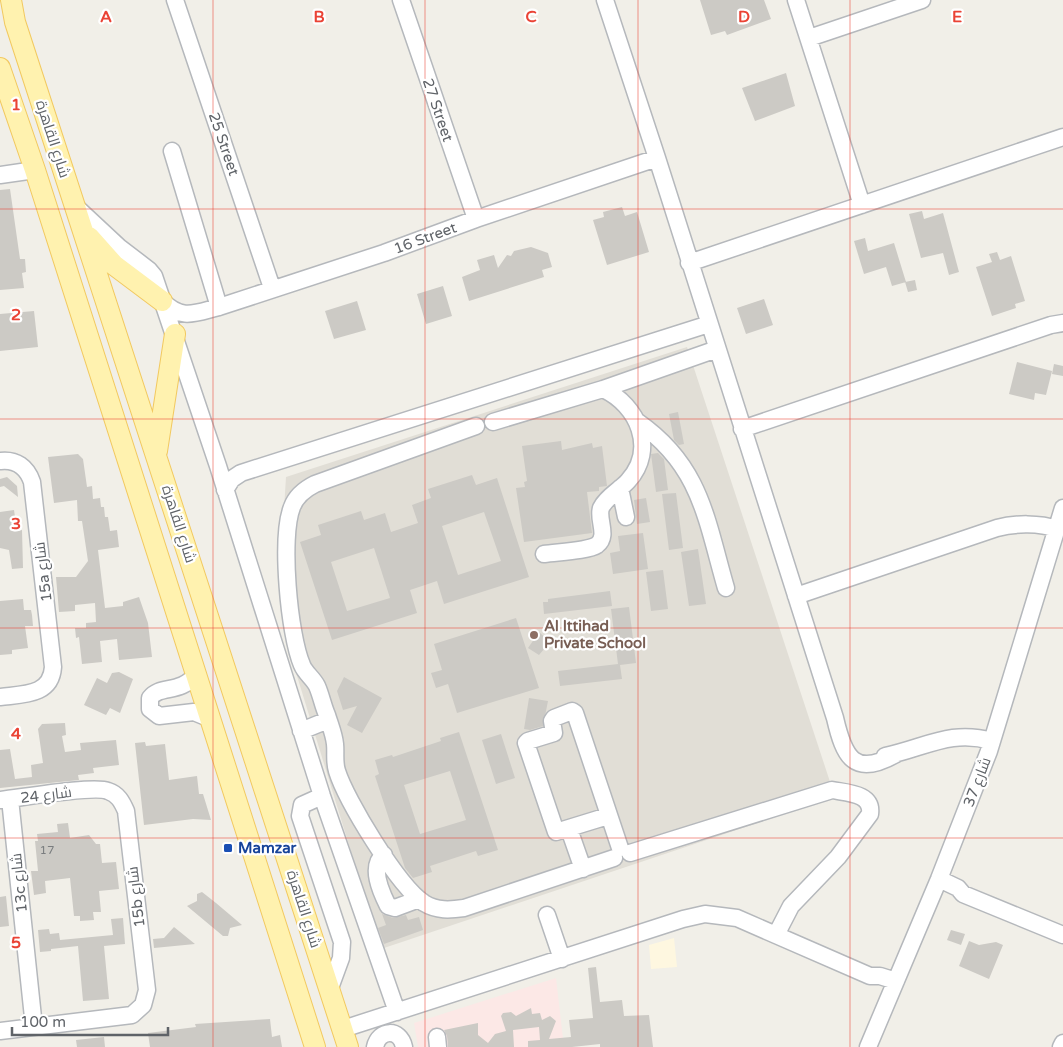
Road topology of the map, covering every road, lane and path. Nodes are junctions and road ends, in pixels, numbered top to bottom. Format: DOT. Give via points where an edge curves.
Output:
graph roads {
  1 [pos="11,0"];
  2 [pos="175,0"];
  3 [pos="401,0"];
  4 [pos="605,0"];
  5 [pos="796,0"];
  6 [pos="922,0"];
  7 [pos="809,38"];
  8 [pos="0,68"];
  9 [pos="1063,137"];
  10 [pos="172,151"];
  11 [pos="657,158"];
  12 [pos="35,170"];
  13 [pos="0,175"];
  14 [pos="862,204"];
  15 [pos="75,205"];
  16 [pos="476,219"];
  17 [pos="82,229"];
  18 [pos="689,263"];
  19 [pos="272,288"];
  20 [pos="162,301"];
  21 [pos="219,307"];
  22 [pos="192,314"];
  23 [pos="1063,323"];
  24 [pos="709,324"];
  25 [pos="175,334"];
  26 [pos="716,349"];
  27 [pos="603,389"];
  28 [pos="638,422"];
  29 [pos="742,429"];
  30 [pos="156,455"];
  31 [pos="0,461"];
  32 [pos="218,466"];
  33 [pos="241,473"];
  34 [pos="620,488"];
  35 [pos="225,490"];
  36 [pos="1063,508"];
  37 [pos="626,517"];
  38 [pos="1057,534"];
  39 [pos="544,554"];
  40 [pos="726,588"];
  41 [pos="796,596"];
  42 [pos="197,674"];
  43 [pos="0,697"];
  44 [pos="211,719"];
  45 [pos="328,720"];
  46 [pos="301,731"];
  47 [pos="218,742"];
  48 [pos="990,746"];
  49 [pos="91,790"];
  50 [pos="322,796"];
  51 [pos="5,800"];
  52 [pos="608,816"];
  53 [pos="569,829"];
  54 [pos="622,853"];
  55 [pos="384,856"];
  56 [pos="583,869"];
  57 [pos="936,884"];
  58 [pos="297,887"];
  59 [pos="419,899"];
  60 [pos="552,914"];
  61 [pos="776,934"];
  62 [pos="1063,935"];
  63 [pos="567,957"];
  64 [pos="894,986"];
  65 [pos="330,988"];
  66 [pos="397,1012"];
  67 [pos="34,1027"];
  68 [pos="0,1031"];
  69 [pos="346,1038"];
  70 [pos="1063,1043"];
  71 [pos="315,1047"];
  72 [pos="375,1047"];
  73 [pos="404,1047"];
  74 [pos="868,1047"];
  75 [pos="1061,1047"];
  1 -- 15 [label="main road, شارع القاهرة" via="15,22"];
  2 -- 19 [label="street, 25 Street"];
  3 -- 16 [label="street, 27 Street"];
  4 -- 11 [label="street"];
  5 -- 7 [label="street"];
  6 -- 7 [label="street"];
  7 -- 14 [label="street"];
  8 -- 12 [label="main road, شارع القاهرة"];
  9 -- 14 [label="street"];
  10 -- 21 [label="street"];
  11 -- 16 [label="street, 16 Street"];
  11 -- 18 [label="street"];
  12 -- 13 [label="street"];
  12 -- 42 [label="main road, شارع القاهرة"];
  14 -- 18 [label="street"];
  15 -- 17 [label="main road, شارع القاهرة"];
  15 -- 20 [label="street" via="119,248 152,274"];
  16 -- 19 [label="street, 16 Street" via="384,253"];
  17 -- 20 [label="main road" via="114,265"];
  17 -- 30 [label="main road, شارع القاهرة"];
  18 -- 24 [label="street"];
  19 -- 21 [label="street, 16 Street"];
  20 -- 22 [label="street" via="174,312"];
  20 -- 25 [label="street"];
  21 -- 22 [label="street, 16 Street"];
  22 -- 25 [label="street" via="180,324"];
  23 -- 29 [label="street"];
  24 -- 26 [label="street"];
  24 -- 33 [label="street"];
  25 -- 30 [label="main road"];
  25 -- 32 [label="street"];
  26 -- 27 [label="street"];
  26 -- 29 [label="street"];
  27 -- 28 [label="street" via="624,402"];
  27 -- 45 [label="street" via="493,422 487,432 481,432 476,426 315,484 301,492 292,506 287,550 292,622 302,664 317,686"];
  28 -- 34 [label="street" via="642,446 640,458 629,480"];
  28 -- 40 [label="street" via="668,447 692,479"];
  29 -- 41 [label="street"];
  30 -- 58 [label="main road, شارع القاهرة"];
  31 -- 43 [label="street, 15a شارع" via="16,462 32,482 53,666 53,674 45,687 31,693"];
  32 -- 33 [label="street"];
  32 -- 35 [label="street"];
  33 -- 35 [label="street"];
  34 -- 37 [label="street"];
  34 -- 39 [label="street" via="601,509 602,534 597,545"];
  35 -- 46 [label="street"];
  36 -- 38 [label="street, شارع 37"];
  38 -- 41 [label="street" via="1043,525 997,528"];
  38 -- 48 [label="street, شارع 37"];
  41 -- 48 [label="street" via="844,752 852,760 874,764 942,738 977,737"];
  42 -- 44 [label="main road, شارع القاهرة"];
  42 -- 44 [label="street" via="184,686 154,693 150,698 150,709 159,716 194,712"];
  44 -- 47 [label="main road, شارع القاهرة"];
  45 -- 46 [label="street"];
  45 -- 55 [label="street" via="339,776 359,817"];
  46 -- 50 [label="street"];
  47 -- 58 [label="main road" via="220,732 225,729 235,731 279,859"];
  47 -- 71 [label="main road, شارع القاهرة"];
  48 -- 57 [label="street, شارع 37"];
  49 -- 51 [label="street, شارع 24"];
  49 -- 67 [label="street, 15b شارع" via="100,789 117,796 126,811 147,990 138,1011 124,1017"];
  50 -- 65 [label="street" via="302,805 300,816 342,942 341,958"];
  50 -- 66 [label="street"];
  51 -- 67 [label="street, 13c شارع"];
  52 -- 53 [label="street"];
  52 -- 53 [label="street" via="575,713 564,714 552,721 554,733 526,744 556,832"];
  52 -- 54 [label="street"];
  53 -- 56 [label="street"];
  54 -- 56 [label="street"];
  54 -- 61 [label="street" via="832,790 862,796 870,805 870,814 838,857 791,906"];
  55 -- 59 [label="street"];
  55 -- 59 [label="street" via="378,861 376,870 388,906 395,908"];
  56 -- 59 [label="street" via="457,909 436,908"];
  57 -- 62 [label="street" via="958,888 963,894"];
  57 -- 64 [label="street, شارع 37"];
  58 -- 65 [label="main road, شارع القاهرة"];
  60 -- 63 [label="street"];
  61 -- 63 [label="street" via="737,918 705,914"];
  61 -- 64 [label="street" via="870,976 880,976"];
  63 -- 66 [label="street"];
  64 -- 74 [label="street, شارع 37"];
  65 -- 69 [label="main road, شارع القاهرة"];
  66 -- 69 [label="street"];
  67 -- 68 [label="street"];
  70 -- 75 [label="street"];
  72 -- 73 [label="street" via="383,1034 391,1033 398,1035"];
}
